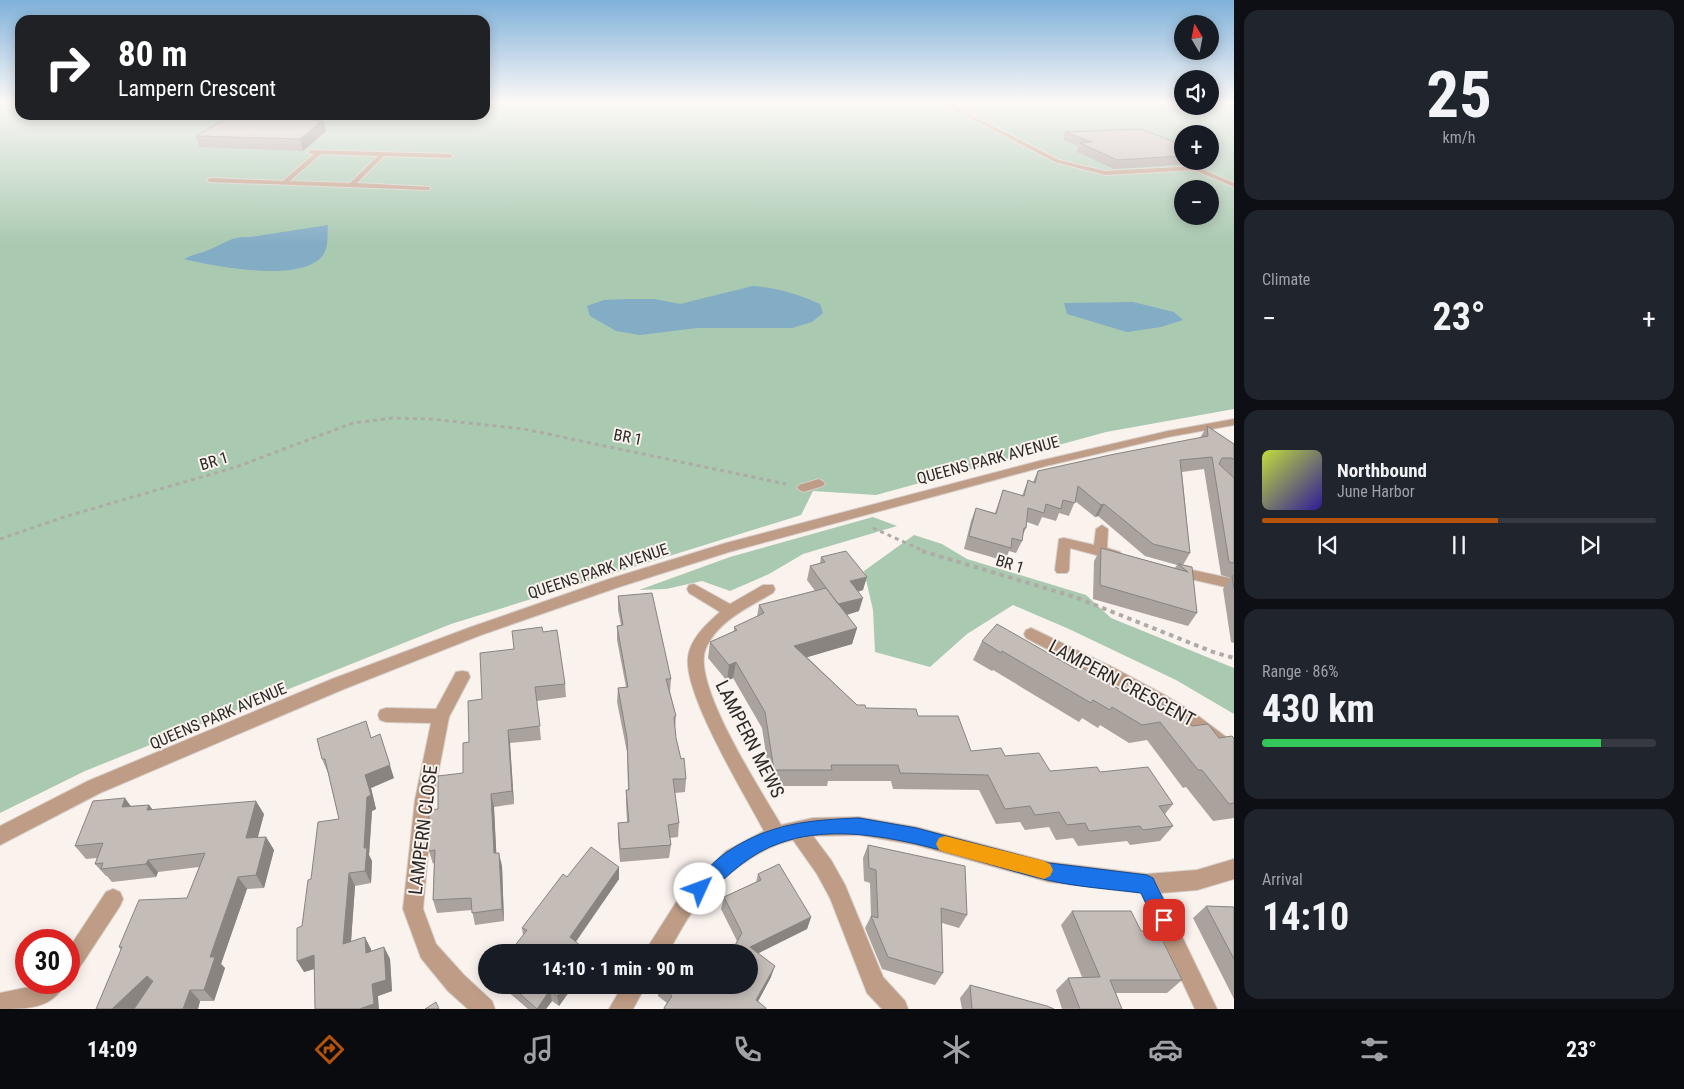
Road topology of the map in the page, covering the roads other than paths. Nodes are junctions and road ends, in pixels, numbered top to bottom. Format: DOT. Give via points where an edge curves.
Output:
graph roads {
  1 [pos="1034,150"];
  2 [pos="310,152"];
  3 [pos="320,152"];
  4 [pos="384,154"];
  5 [pos="450,156"];
  6 [pos="1234,177"];
  7 [pos="1219,178"];
  8 [pos="210,180"];
  9 [pos="284,183"];
  10 [pos="1234,184"];
  11 [pos="352,185"];
  12 [pos="428,188"];
  13 [pos="1234,422"];
  14 [pos="818,483"];
  15 [pos="803,488"];
  16 [pos="1102,529"];
  17 [pos="1100,551"];
  18 [pos="1126,558"];
  19 [pos="1162,567"];
  20 [pos="1062,570"];
  21 [pos="1234,584"];
  22 [pos="694,589"];
  23 [pos="768,589"];
  24 [pos="730,611"];
  25 [pos="1030,634"];
  26 [pos="462,677"];
  27 [pos="386,715"];
  28 [pos="440,716"];
  29 [pos="1234,753"];
  30 [pos="798,831"];
  31 [pos="776,835"];
  32 [pos="0,836"];
  33 [pos="1234,869"];
  34 [pos="1147,884"];
  35 [pos="113,899"];
  36 [pos="661,944"];
  37 [pos="80,949"];
  38 [pos="45,994"];
  39 [pos="629,994"];
  40 [pos="0,1004"];
  41 [pos="484,1009"];
  42 [pos="620,1009"];
  43 [pos="897,1009"];
  44 [pos="1206,1009"];
  1 -- 7 [label="street" via="1057,162 1105,174 1195,168"];
  2 -- 3 [label="street"];
  3 -- 4 [label="street"];
  3 -- 9 [label="street"];
  4 -- 5 [label="street"];
  4 -- 11 [label="street"];
  6 -- 7 [label="street"];
  7 -- 10 [label="street"];
  8 -- 9 [label="street"];
  9 -- 11 [label="street"];
  11 -- 12 [label="street"];
  13 -- 32 [label="street, QUEENS PARK AVENUE" via="1043,463 726,548 614,583 338,684 94,787"];
  14 -- 15 [label="street"];
  16 -- 17 [label="street"];
  17 -- 18 [label="street"];
  17 -- 20 [label="street" via="1064,542"];
  19 -- 21 [label="street"];
  22 -- 24 [label="street"];
  23 -- 24 [label="street, LAMPERN MEWS"];
  24 -- 31 [label="street, LAMPERN MEWS" via="703,637 695,659 698,680 713,718"];
  25 -- 29 [label="street, LAMPERN CRESCENT" via="1188,716"];
  26 -- 28 [label="street, LAMPERN CLOSE"];
  27 -- 28 [label="street"];
  28 -- 41 [label="street, LAMPERN CLOSE" via="424,800 413,909 428,951"];
  30 -- 31 [label="street"];
  30 -- 34 [label="street" via="859,826 916,836 1049,872"];
  30 -- 43 [label="street" via="838,892 875,985"];
  31 -- 36 [label="street" via="733,858 689,900"];
  33 -- 34 [label="street" via="1197,880"];
  34 -- 44 [label="street"];
  35 -- 37 [label="street"];
  38 -- 40 [label="street"];
  39 -- 42 [label="street"];
}
